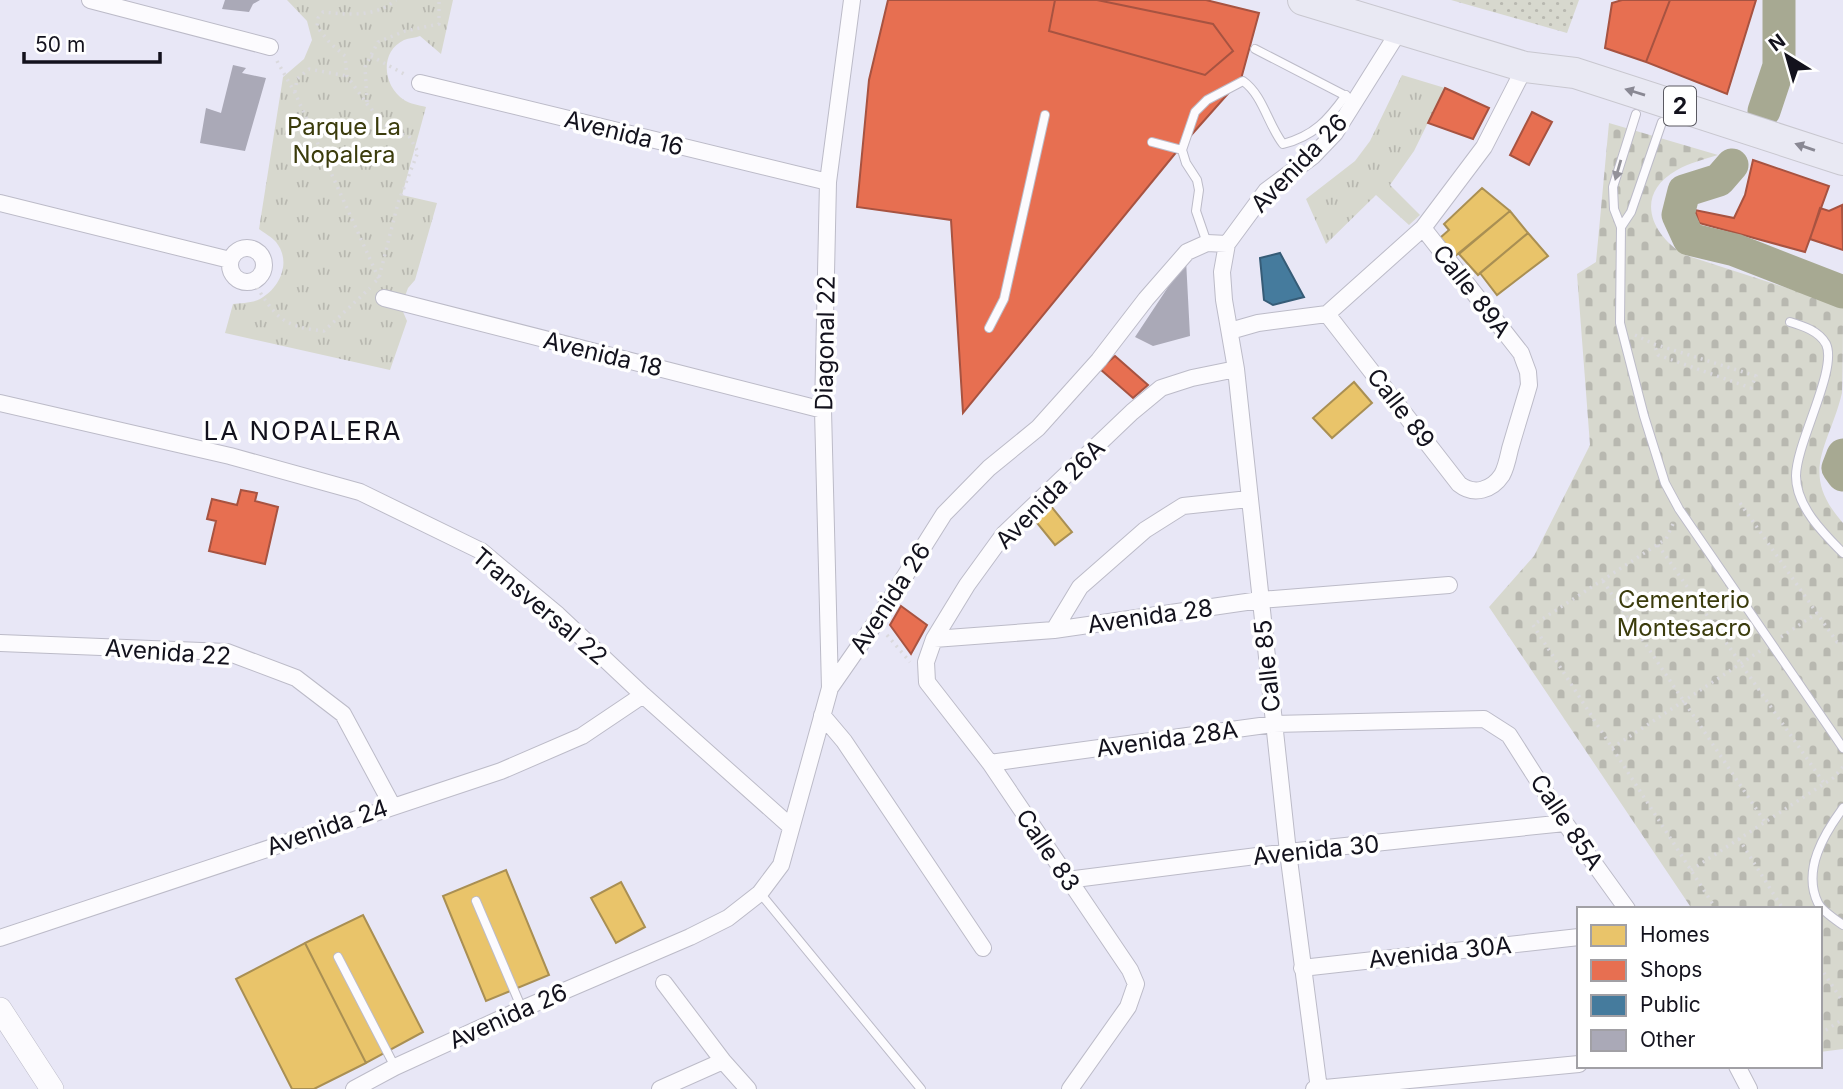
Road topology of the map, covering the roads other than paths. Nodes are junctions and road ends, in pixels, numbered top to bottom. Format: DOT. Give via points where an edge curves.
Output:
graph roads {
  1 [pos="90,0"];
  2 [pos="852,0"];
  3 [pos="1303,0"];
  4 [pos="1401,28"];
  5 [pos="270,47"];
  6 [pos="1255,49"];
  7 [pos="1525,67"];
  8 [pos="420,83"];
  9 [pos="1351,98"];
  10 [pos="1045,115"];
  11 [pos="1649,118"];
  12 [pos="1152,142"];
  13 [pos="1182,150"];
  14 [pos="1842,165"];
  15 [pos="828,182"];
  16 [pos="0,203"];
  17 [pos="1620,227"];
  18 [pos="1423,228"];
  19 [pos="1207,243"];
  20 [pos="1227,244"];
  21 [pos="230,260"];
  22 [pos="384,298"];
  23 [pos="1327,314"];
  24 [pos="1790,322"];
  25 [pos="989,328"];
  26 [pos="1230,331"];
  27 [pos="1236,369"];
  28 [pos="0,403"];
  29 [pos="823,410"];
  30 [pos="1483,491"];
  31 [pos="1249,499"];
  32 [pos="1843,553"];
  33 [pos="1449,586"];
  34 [pos="1260,600"];
  35 [pos="1054,630"];
  36 [pos="934,639"];
  37 [pos="0,643"];
  38 [pos="927,682"];
  39 [pos="830,688"];
  40 [pos="643,695"];
  41 [pos="822,715"];
  42 [pos="1274,724"];
  43 [pos="1509,735"];
  44 [pos="1843,748"];
  45 [pos="990,763"];
  46 [pos="392,805"];
  47 [pos="1843,808"];
  48 [pos="1565,823"];
  49 [pos="790,826"];
  50 [pos="1288,852"];
  51 [pos="1067,880"];
  52 [pos="760,893"];
  53 [pos="476,901"];
  54 [pos="1626,907"];
  55 [pos="1821,907"];
  56 [pos="1822,908"];
  57 [pos="1843,925"];
  58 [pos="0,937"];
  59 [pos="1577,937"];
  60 [pos="983,948"];
  61 [pos="338,957"];
  62 [pos="1302,968"];
  63 [pos="664,983"];
  64 [pos="0,1009"];
  65 [pos="522,1009"];
  66 [pos="723,1061"];
  67 [pos="1577,1063"];
  68 [pos="395,1067"];
  69 [pos="1738,1068"];
  70 [pos="52,1089"];
  71 [pos="354,1089"];
  72 [pos="660,1089"];
  73 [pos="748,1089"];
  74 [pos="921,1089"];
  75 [pos="1070,1089"];
  76 [pos="1317,1089"];
  77 [pos="1749,1089"];
  1 -- 5 [label="street"];
  2 -- 15 [label="street, Diagonal 22"];
  3 -- 4 [label="highway, 2"];
  4 -- 7 [label="highway, 2"];
  4 -- 9 [label="street, Avenida 26"];
  6 -- 9 [label="lane"];
  7 -- 11 [label="highway, 2" via="1560,90"];
  14 -- 7 [label="highway, 2, one-way" via="1575,73"];
  7 -- 18 [label="street" via="1484,147"];
  8 -- 15 [label="street, Avenida 16"];
  9 -- 13 [label="lane" via="1327,121 1283,144 1252,88 1243,81 1195,112"];
  9 -- 20 [label="street, Avenida 26" via="1335,133 1266,191"];
  10 -- 25 [label="lane" via="1004,299"];
  11 -- 14 [label="highway, 2"];
  11 -- 17 [label="lane" via="1631,212"];
  11 -- 17 [label="lane, one-way" via="1613,187"];
  12 -- 13 [label="lane"];
  13 -- 19 [label="lane" via="1197,180 1196,211"];
  15 -- 29 [label="street, Diagonal 22"];
  16 -- 21 [label="street"];
  17 -- 44 [label="lane" via="1621,329 1665,483"];
  18 -- 23 [label="street"];
  18 -- 30 [label="street, Calle 89A" via="1521,353 1528,372 1529,385 1504,473"];
  19 -- 20 [label="street"];
  19 -- 39 [label="street, Avenida 26" via="1186,252 1038,428 989,468 944,514"];
  20 -- 26 [label="street, Calle 85" via="1222,272"];
  21 -- 21 [label="street" via="248,248 263,257 264,269 253,281 237,279"];
  22 -- 29 [label="street, Avenida 18"];
  23 -- 26 [label="street"];
  23 -- 30 [label="street, Calle 89" via="1459,484"];
  24 -- 32 [label="lane" via="1815,332 1829,354 1796,475 1799,495 1814,521"];
  26 -- 27 [label="street, Calle 85"];
  27 -- 31 [label="street, Calle 85"];
  27 -- 36 [label="street, Avenida 26A" via="1161,388 1132,412 1004,534"];
  28 -- 40 [label="street, Transversal 22" via="243,459 360,492 481,551"];
  29 -- 39 [label="street, Diagonal 22"];
  31 -- 34 [label="street, Calle 85"];
  31 -- 35 [label="street" via="1183,506 1145,530 1080,587"];
  33 -- 34 [label="street, Avenida 28"];
  34 -- 35 [label="street, Avenida 28"];
  34 -- 42 [label="street, Calle 85"];
  35 -- 36 [label="street, Avenida 28"];
  36 -- 38 [label="street, Avenida 26A" via="926,662"];
  37 -- 46 [label="street, Avenida 22" via="228,652 296,678 343,714"];
  38 -- 45 [label="street, Calle 83"];
  39 -- 41 [label="street, Avenida 26"];
  40 -- 46 [label="street, Avenida 24" via="582,736 501,771"];
  40 -- 49 [label="street, Transversal 22"];
  41 -- 49 [label="street, Avenida 26"];
  41 -- 60 [label="street"];
  42 -- 43 [label="street, Avenida 28A" via="1484,719"];
  42 -- 45 [label="street, Avenida 28A"];
  42 -- 50 [label="street, Calle 85"];
  43 -- 48 [label="street, Calle 85A"];
  45 -- 51 [label="street, Calle 83"];
  46 -- 58 [label="street, Avenida 24"];
  47 -- 55 [label="lane" via="1819,845 1812,875"];
  48 -- 50 [label="street, Avenida 30"];
  48 -- 54 [label="street, Calle 85A"];
  49 -- 52 [label="street, Avenida 26" via="782,865"];
  50 -- 51 [label="street, Avenida 30"];
  50 -- 62 [label="street, Calle 85"];
  51 -- 75 [label="street, Calle 83" via="1136,984 1128,1007"];
  52 -- 65 [label="street, Avenida 26" via="728,918 690,937"];
  52 -- 74 [label="lane"];
  53 -- 65 [label="lane"];
  56 -- 57 [label="lane"];
  59 -- 62 [label="street, Avenida 30A"];
  61 -- 68 [label="lane"];
  62 -- 76 [label="street, Calle 85"];
  63 -- 66 [label="street"];
  64 -- 70 [label="street"];
  65 -- 68 [label="street, Avenida 26"];
  66 -- 72 [label="street"];
  66 -- 73 [label="street"];
  67 -- 76 [label="street"];
  68 -- 71 [label="street, Avenida 26"];
  69 -- 77 [label="street"];
}
